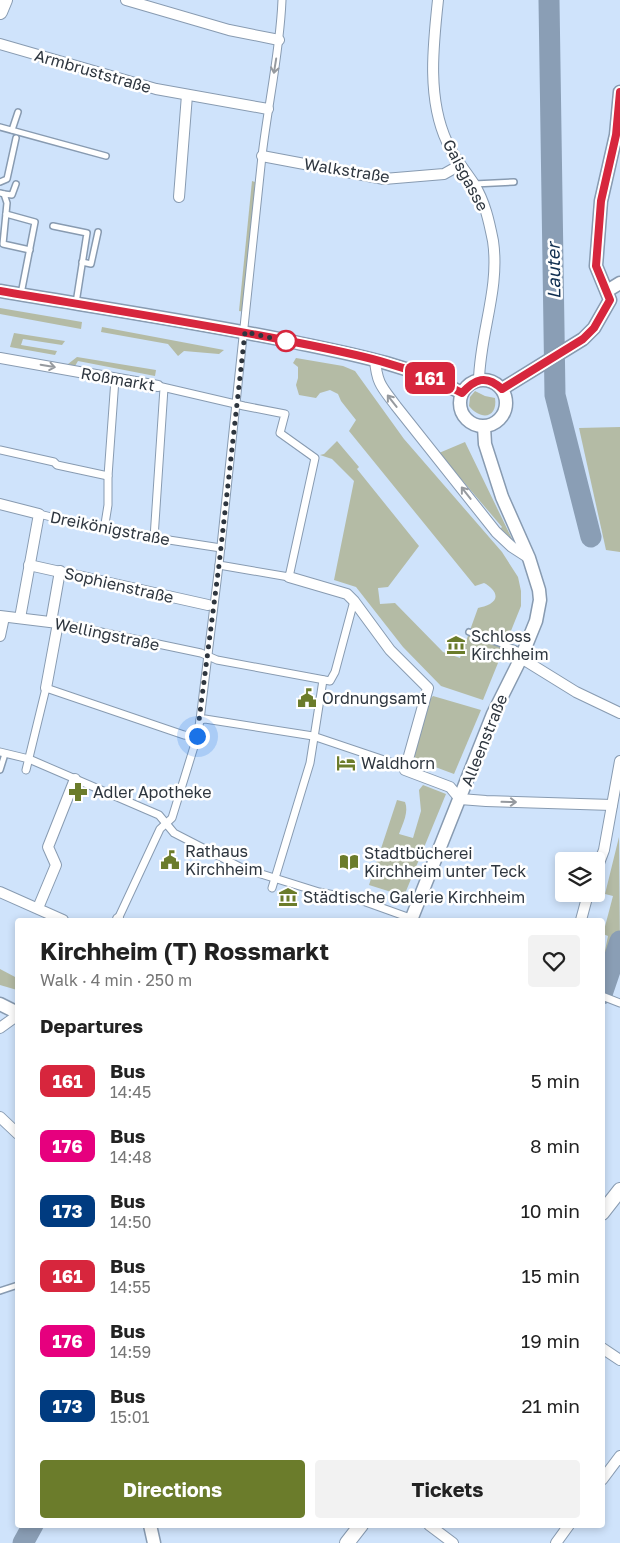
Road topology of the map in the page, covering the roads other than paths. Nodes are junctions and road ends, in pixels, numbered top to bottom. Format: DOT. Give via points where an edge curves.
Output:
graph roads {
  1 [pos="5,0"];
  2 [pos="126,0"];
  3 [pos="282,0"];
  4 [pos="438,0"];
  5 [pos="151,4"];
  6 [pos="0,12"];
  7 [pos="279,40"];
  8 [pos="0,44"];
  9 [pos="620,92"];
  10 [pos="187,95"];
  11 [pos="268,109"];
  12 [pos="18,112"];
  13 [pos="0,127"];
  14 [pos="12,130"];
  15 [pos="618,135"];
  16 [pos="16,138"];
  17 [pos="106,156"];
  18 [pos="262,156"];
  19 [pos="460,165"];
  20 [pos="0,182"];
  21 [pos="514,182"];
  22 [pos="16,184"];
  23 [pos="474,184"];
  24 [pos="2,194"];
  25 [pos="179,197"];
  26 [pos="6,214"];
  27 [pos="54,226"];
  28 [pos="98,232"];
  29 [pos="30,250"];
  30 [pos="82,262"];
  31 [pos="620,283"];
  32 [pos="0,291"];
  33 [pos="607,291"];
  34 [pos="21,294"];
  35 [pos="76,304"];
  36 [pos="245,332"];
  37 [pos="0,358"];
  38 [pos="375,360"];
  39 [pos="114,379"];
  40 [pos="478,380"];
  41 [pos="161,387"];
  42 [pos="502,389"];
  43 [pos="462,393"];
  44 [pos="236,404"];
  45 [pos="484,427"];
  46 [pos="0,450"];
  47 [pos="108,476"];
  48 [pos="0,504"];
  49 [pos="39,514"];
  50 [pos="104,530"];
  51 [pos="154,538"];
  52 [pos="221,548"];
  53 [pos="529,558"];
  54 [pos="29,565"];
  55 [pos="219,565"];
  56 [pos="60,571"];
  57 [pos="289,577"];
  58 [pos="354,601"];
  59 [pos="208,605"];
  60 [pos="2,617"];
  61 [pos="20,618"];
  62 [pos="54,622"];
  63 [pos="469,632"];
  64 [pos="0,636"];
  65 [pos="522,655"];
  66 [pos="208,656"];
  67 [pos="323,680"];
  68 [pos="46,688"];
  69 [pos="620,713"];
  70 [pos="200,720"];
  71 [pos="197,736"];
  72 [pos="313,736"];
  73 [pos="3,753"];
  74 [pos="29,759"];
  75 [pos="620,761"];
  76 [pos="0,770"];
  77 [pos="26,770"];
  78 [pos="406,770"];
  79 [pos="75,779"];
  80 [pos="460,799"];
  81 [pos="612,804"];
  82 [pos="166,824"];
  83 [pos="603,852"];
  84 [pos="276,878"];
  85 [pos="272,888"];
  86 [pos="0,892"];
  87 [pos="586,902"];
  88 [pos="38,908"];
  89 [pos="59,918"];
  90 [pos="120,918"];
  91 [pos="410,918"];
  92 [pos="413,918"];
  93 [pos="582,918"];
  94 [pos="605,997"];
  95 [pos="0,1002"];
  96 [pos="15,1003"];
  97 [pos="620,1003"];
  98 [pos="15,1012"];
  99 [pos="15,1016"];
  100 [pos="0,1028"];
  101 [pos="0,1116"];
  102 [pos="15,1131"];
  103 [pos="620,1190"];
  104 [pos="605,1209"];
  105 [pos="15,1286"];
  106 [pos="0,1292"];
  107 [pos="605,1350"];
  108 [pos="620,1360"];
  109 [pos="620,1456"];
  110 [pos="605,1476"];
  111 [pos="151,1528"];
  112 [pos="359,1528"];
  113 [pos="433,1528"];
  114 [pos="567,1528"];
  115 [pos="154,1543"];
  116 [pos="347,1543"];
  117 [pos="453,1543"];
  118 [pos="556,1543"];
  1 -- 6 [label="main road"];
  2 -- 5 [label="street"];
  3 -- 7 [label="street"];
  4 -- 19 [label="street, Gaisgasse" via="434,94 447,142"];
  5 -- 7 [label="street" via="229,30"];
  7 -- 11 [label="street, one-way"];
  8 -- 10 [label="street, Armbruststraße" via="126,81"];
  9 -- 15 [label="street"];
  10 -- 11 [label="street, Armbruststraße"];
  10 -- 25 [label="street"];
  11 -- 18 [label="street"];
  12 -- 14 [label="lane"];
  13 -- 14 [label="lane"];
  14 -- 17 [label="lane"];
  15 -- 33 [label="street" via="601,201 596,266"];
  16 -- 20 [label="lane" via="7,179"];
  18 -- 19 [label="street, Walkstraße" via="384,179 444,174"];
  18 -- 36 [label="street"];
  19 -- 23 [label="street, Gaisgasse"];
  21 -- 23 [label="lane"];
  22 -- 24 [label="lane" via="12,195"];
  23 -- 40 [label="street, Gaisgasse" via="487,210 495,271"];
  24 -- 26 [label="lane" via="7,203"];
  26 -- 29 [label="lane" via="3,244"];
  26 -- 29 [label="lane" via="35,222"];
  27 -- 30 [label="lane" via="87,233"];
  28 -- 30 [label="lane" via="91,264"];
  29 -- 34 [label="lane"];
  30 -- 35 [label="lane"];
  31 -- 33 [label="street"];
  32 -- 34 [label="street"];
  33 -- 42 [label="street" via="610,300 594,328 583,339"];
  34 -- 35 [label="street"];
  35 -- 36 [label="street"];
  36 -- 38 [label="street"];
  36 -- 44 [label="street"];
  37 -- 39 [label="street, Roßmarkt, one-way"];
  38 -- 43 [label="street" via="429,377"];
  53 -- 38 [label="street, one-way" via="496,532 396,406 380,385"];
  39 -- 41 [label="street, Roßmarkt"];
  39 -- 47 [label="street"];
  40 -- 42 [label="street" via="495,383"];
  40 -- 43 [label="street"];
  41 -- 44 [label="street, Roßmarkt"];
  41 -- 51 [label="street"];
  42 -- 45 [label="street" via="506,400 505,413"];
  43 -- 45 [label="street" via="461,410 466,419"];
  44 -- 52 [label="street"];
  44 -- 57 [label="street, Roßmarkt" via="285,414 280,433 314,458"];
  45 -- 53 [label="street, Alleenstraße" via="485,444 502,497"];
  46 -- 47 [label="street"];
  47 -- 50 [label="street"];
  48 -- 49 [label="street, Dreikönigstraße"];
  49 -- 50 [label="street, Dreikönigstraße"];
  49 -- 54 [label="street"];
  50 -- 51 [label="street, Dreikönigstraße"];
  51 -- 52 [label="street, Dreikönigstraße"];
  52 -- 55 [label="street"];
  53 -- 65 [label="street, Alleenstraße" via="540,600"];
  54 -- 56 [label="street, Sophienstraße"];
  54 -- 61 [label="street"];
  55 -- 57 [label="street"];
  55 -- 66 [label="street"];
  56 -- 59 [label="street, Sophienstraße"];
  56 -- 62 [label="street"];
  57 -- 58 [label="street" via="348,594"];
  58 -- 67 [label="street" via="335,672 330,680"];
  58 -- 78 [label="street" via="390,650 428,688"];
  60 -- 61 [label="street, Wellingstraße"];
  60 -- 64 [label="street, Wellingstraße"];
  61 -- 62 [label="street, Wellingstraße"];
  62 -- 66 [label="street, Wellingstraße"];
  62 -- 68 [label="street"];
  63 -- 65 [label="lane"];
  65 -- 69 [label="street" via="576,692"];
  65 -- 80 [label="street, Alleenstraße" via="493,714"];
  66 -- 67 [label="street, Wellingstraße"];
  66 -- 70 [label="street"];
  67 -- 72 [label="street"];
  68 -- 71 [label="street" via="184,735"];
  68 -- 74 [label="street"];
  70 -- 71 [label="street"];
  70 -- 72 [label="street"];
  71 -- 82 [label="street" via="172,818"];
  72 -- 78 [label="street"];
  72 -- 84 [label="street" via="310,763"];
  73 -- 74 [label="street"];
  73 -- 76 [label="lane"];
  74 -- 77 [label="street"];
  74 -- 79 [label="street"];
  75 -- 81 [label="street"];
  78 -- 80 [label="street" via="450,787"];
  79 -- 82 [label="street" via="159,815"];
  79 -- 88 [label="street" via="48,847 56,865"];
  80 -- 81 [label="street, one-way"];
  80 -- 92 [label="street, Alleenstraße"];
  81 -- 83 [label="street"];
  82 -- 84 [label="street" via="174,833 242,868"];
  82 -- 90 [label="street" via="160,829"];
  84 -- 85 [label="street"];
  84 -- 91 [label="street" via="319,892 360,900"];
  86 -- 88 [label="street"];
  87 -- 93 [label="street"];
  88 -- 89 [label="street"];
  94 -- 97 [label="street"];
  95 -- 96 [label="street"];
  95 -- 98 [label="street"];
  99 -- 100 [label="street"];
  101 -- 102 [label="street"];
  103 -- 104 [label="main road"];
  105 -- 106 [label="lane"];
  107 -- 108 [label="street"];
  109 -- 110 [label="street"];
  111 -- 115 [label="street"];
  112 -- 116 [label="main road"];
  113 -- 117 [label="street"];
  114 -- 118 [label="street"];
}
